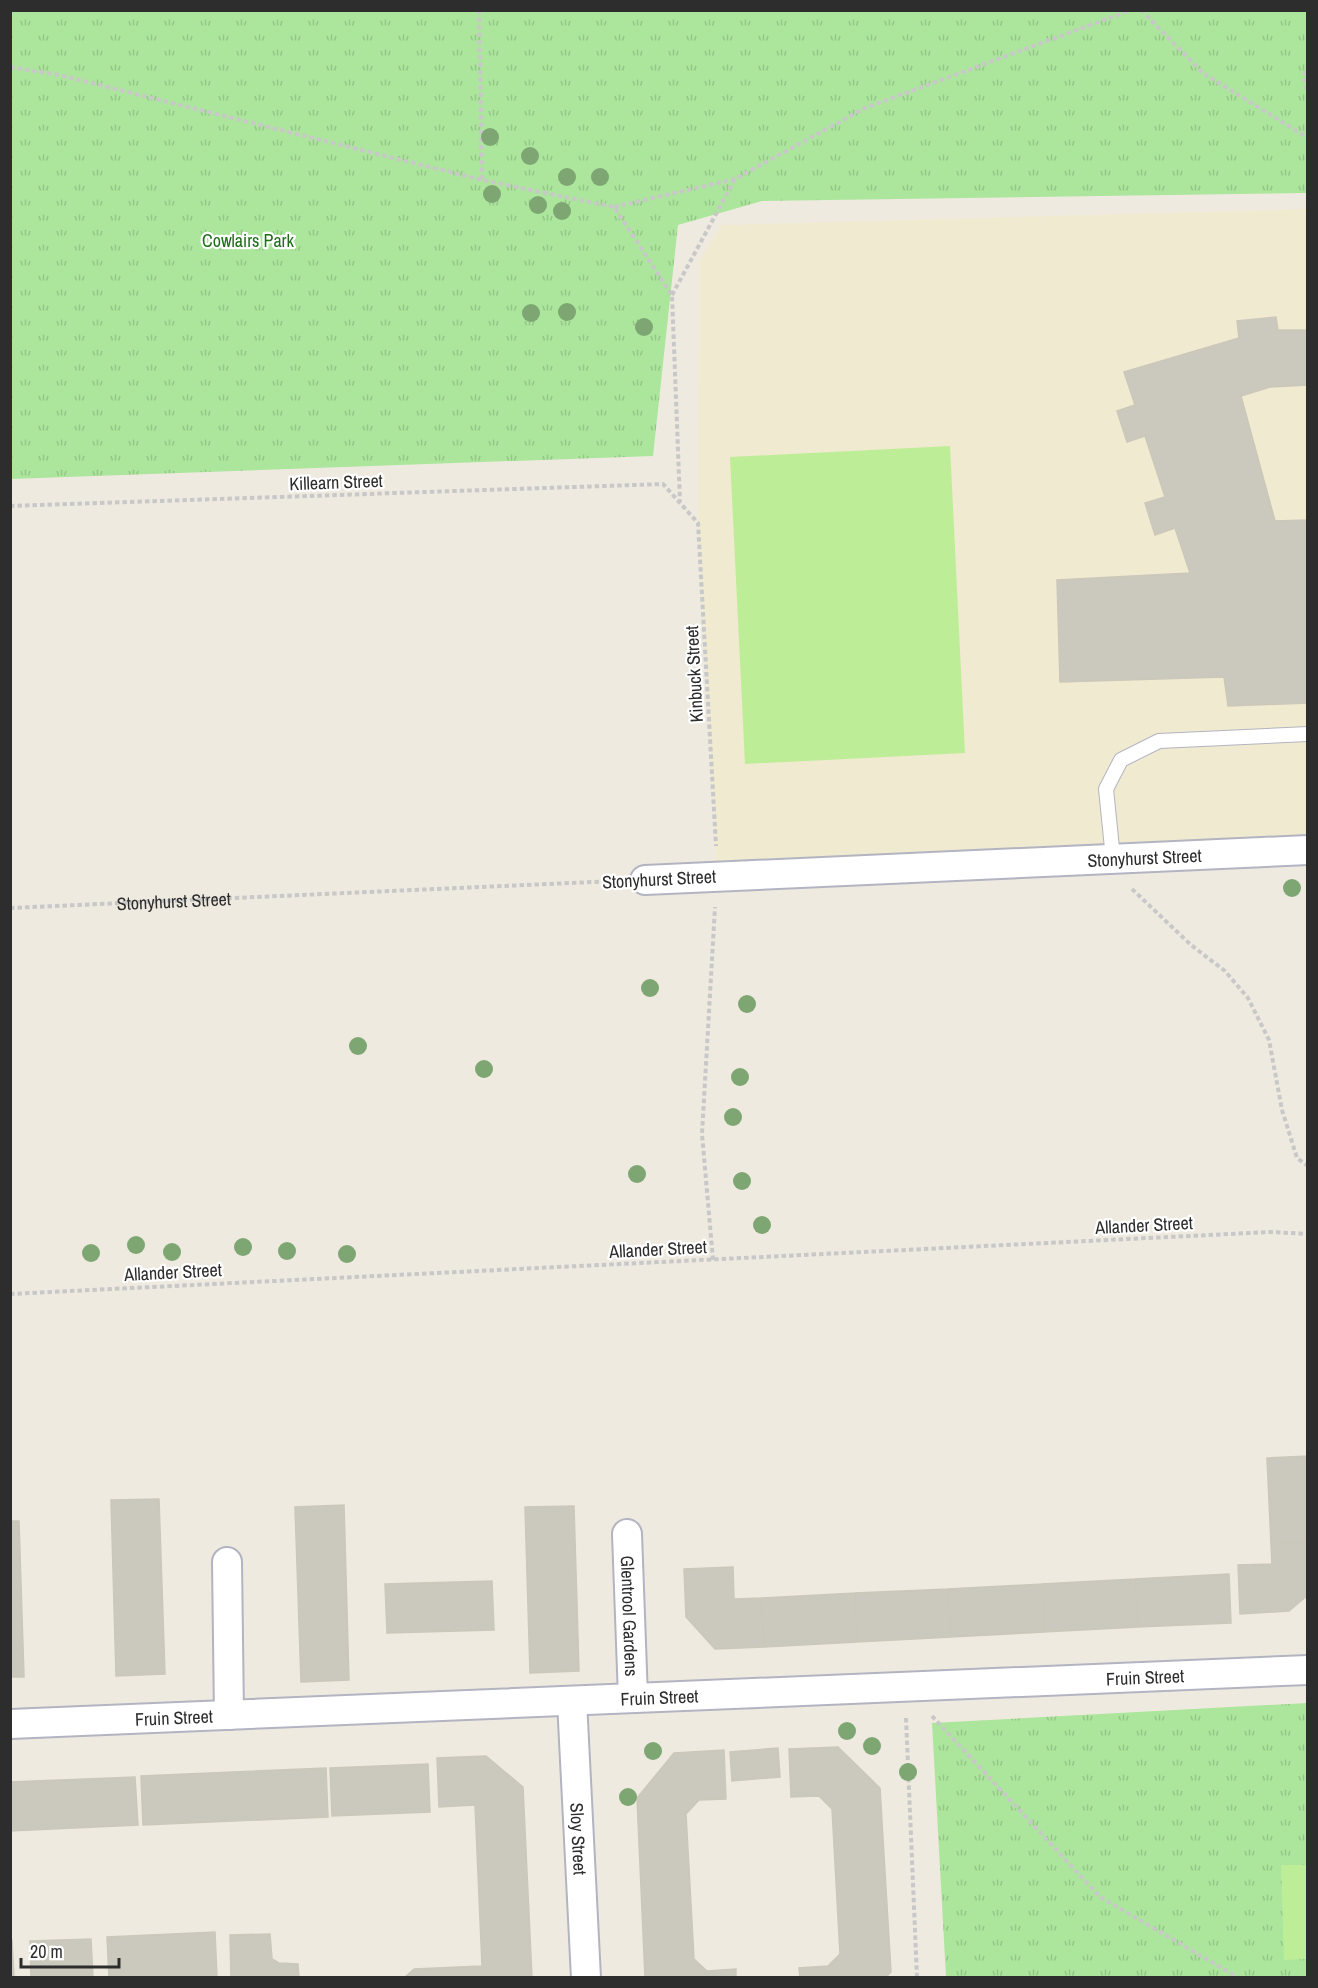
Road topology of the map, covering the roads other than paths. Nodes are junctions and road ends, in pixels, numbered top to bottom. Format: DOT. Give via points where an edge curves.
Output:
graph roads {
  1 [pos="1308,734"];
  2 [pos="1308,850"];
  3 [pos="1113,858"];
  4 [pos="645,880"];
  5 [pos="627,1534"];
  6 [pos="227,1562"];
  7 [pos="1308,1670"];
  8 [pos="633,1698"];
  9 [pos="572,1701"];
  10 [pos="229,1715"];
  11 [pos="10,1724"];
  12 [pos="586,1977"];
  1 -- 3 [label="lane" via="1159,741 1121,760 1106,789"];
  2 -- 3 [label="street, Stonyhurst Street"];
  3 -- 4 [label="street, Stonyhurst Street"];
  5 -- 8 [label="street, Glentrool Gardens"];
  6 -- 10 [label="street"];
  7 -- 8 [label="street, Fruin Street"];
  8 -- 9 [label="street, Fruin Street"];
  9 -- 10 [label="street, Fruin Street"];
  9 -- 12 [label="street, Sloy Street"];
  10 -- 11 [label="street, Fruin Street"];
}
